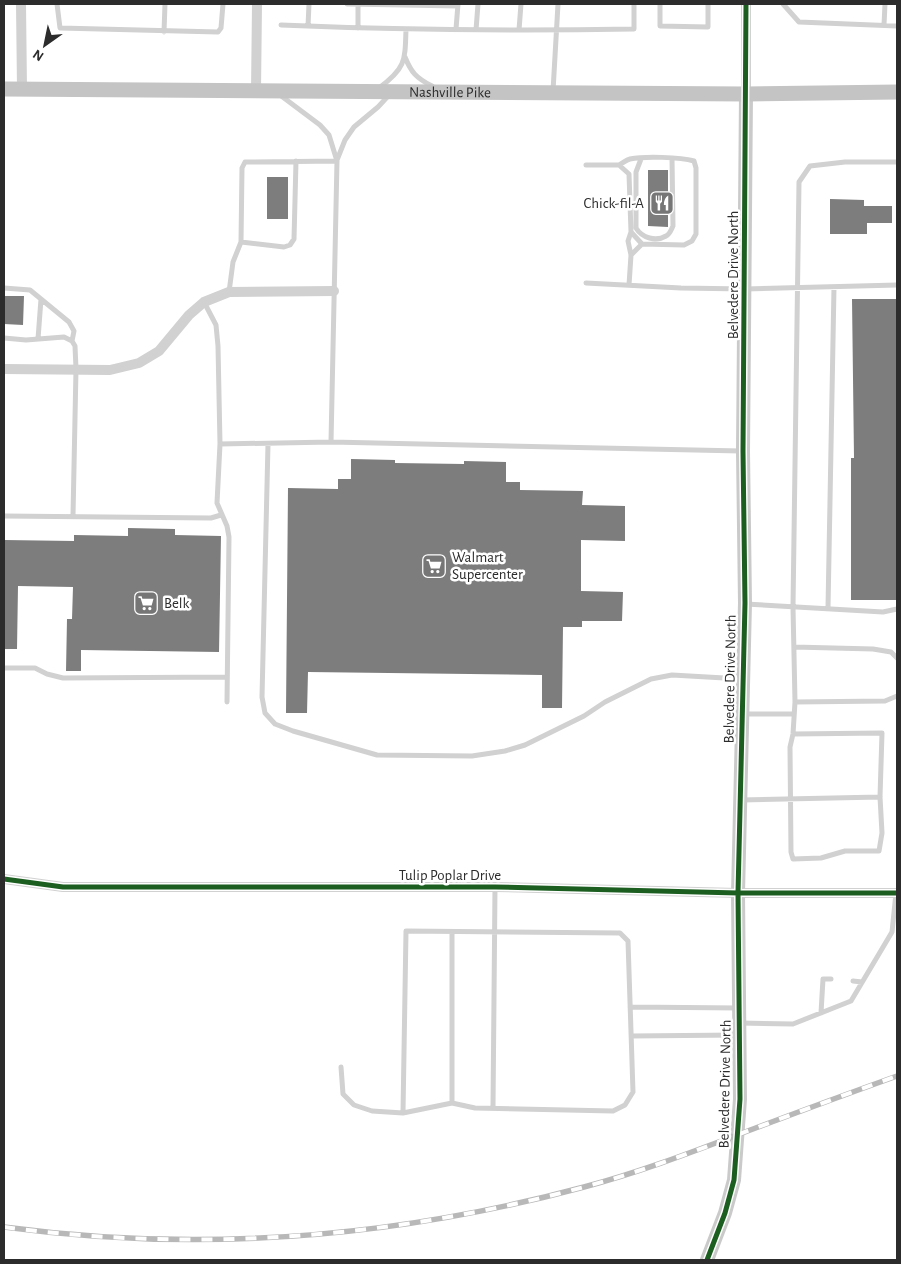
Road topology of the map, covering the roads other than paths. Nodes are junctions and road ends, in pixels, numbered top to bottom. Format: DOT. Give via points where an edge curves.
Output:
graph roads {
  1 [pos="21,4"];
  2 [pos="57,4"];
  3 [pos="165,4"];
  4 [pos="223,4"];
  5 [pos="257,4"];
  6 [pos="309,4"];
  7 [pos="347,4"];
  8 [pos="358,4"];
  9 [pos="478,4"];
  10 [pos="521,4"];
  11 [pos="558,4"];
  12 [pos="634,4"];
  13 [pos="660,4"];
  14 [pos="708,4"];
  15 [pos="746,4"];
  16 [pos="782,4"];
  17 [pos="885,4"];
  18 [pos="458,5"];
  19 [pos="281,25"];
  20 [pos="884,25"];
  21 [pos="308,26"];
  22 [pos="897,26"];
  23 [pos="358,28"];
  24 [pos="406,29"];
  25 [pos="456,29"];
  26 [pos="476,30"];
  27 [pos="519,30"];
  28 [pos="556,30"];
  29 [pos="164,32"];
  30 [pos="405,56"];
  31 [pos="4,89"];
  32 [pos="22,89"];
  33 [pos="256,91"];
  34 [pos="274,91"];
  35 [pos="374,92"];
  36 [pos="391,92"];
  37 [pos="443,92"];
  38 [pos="897,92"];
  39 [pos="553,93"];
  40 [pos="746,94"];
  41 [pos="641,158"];
  42 [pos="672,158"];
  43 [pos="296,161"];
  44 [pos="337,161"];
  45 [pos="897,162"];
  46 [pos="586,164"];
  47 [pos="620,165"];
  48 [pos="630,232"];
  49 [pos="241,242"];
  50 [pos="642,244"];
  51 [pos="631,255"];
  52 [pos="586,283"];
  53 [pos="629,285"];
  54 [pos="897,285"];
  55 [pos="834,287"];
  56 [pos="4,288"];
  57 [pos="798,288"];
  58 [pos="745,289"];
  59 [pos="334,291"];
  60 [pos="229,292"];
  61 [pos="41,299"];
  62 [pos="204,302"];
  63 [pos="4,338"];
  64 [pos="38,339"];
  65 [pos="72,341"];
  66 [pos="4,369"];
  67 [pos="76,369"];
  68 [pos="331,442"];
  69 [pos="220,444"];
  70 [pos="268,444"];
  71 [pos="743,451"];
  72 [pos="221,515"];
  73 [pos="4,516"];
  74 [pos="73,516"];
  75 [pos="745,604"];
  76 [pos="793,606"];
  77 [pos="828,608"];
  78 [pos="897,609"];
  79 [pos="794,647"];
  80 [pos="897,658"];
  81 [pos="4,668"];
  82 [pos="227,677"];
  83 [pos="743,679"];
  84 [pos="897,696"];
  85 [pos="227,702"];
  86 [pos="795,702"];
  87 [pos="742,714"];
  88 [pos="794,714"];
  89 [pos="793,734"];
  90 [pos="880,797"];
  91 [pos="791,799"];
  92 [pos="739,800"];
  93 [pos="4,879"];
  94 [pos="495,887"];
  95 [pos="738,892"];
  96 [pos="897,893"];
  97 [pos="452,932"];
  98 [pos="495,932"];
  99 [pos="830,980"];
  100 [pos="853,981"];
  101 [pos="862,982"];
  102 [pos="630,1007"];
  103 [pos="740,1008"];
  104 [pos="821,1012"];
  105 [pos="740,1029"];
  106 [pos="631,1036"];
  107 [pos="341,1067"];
  108 [pos="452,1103"];
  109 [pos="492,1108"];
  110 [pos="403,1113"];
  111 [pos="707,1260"];
  1 -- 32 [label="street"];
  2 -- 29 [label="lane" via="60,28"];
  3 -- 29 [label="lane"];
  4 -- 29 [label="lane" via="218,32"];
  5 -- 33 [label="street"];
  6 -- 21 [label="lane"];
  7 -- 8 [label="lane"];
  8 -- 18 [label="lane"];
  8 -- 23 [label="lane"];
  9 -- 26 [label="lane"];
  10 -- 27 [label="lane"];
  11 -- 28 [label="lane"];
  12 -- 28 [label="lane" via="634,29"];
  13 -- 14 [label="lane" via="660,26 708,27"];
  15 -- 40 [label="street"];
  16 -- 20 [label="lane" via="799,22"];
  17 -- 20 [label="lane"];
  18 -- 25 [label="lane"];
  19 -- 21 [label="lane"];
  20 -- 22 [label="lane"];
  21 -- 23 [label="lane"];
  23 -- 24 [label="lane"];
  24 -- 25 [label="lane"];
  24 -- 30 [label="lane"];
  25 -- 26 [label="lane"];
  26 -- 27 [label="lane"];
  27 -- 28 [label="lane"];
  28 -- 39 [label="lane"];
  30 -- 35 [label="lane" via="395,76"];
  30 -- 37 [label="lane" via="411,71 423,82"];
  31 -- 32 [label="main road, Nashville Pike"];
  32 -- 33 [label="main road, Nashville Pike"];
  33 -- 34 [label="main road, Nashville Pike"];
  34 -- 35 [label="main road, Nashville Pike"];
  34 -- 44 [label="lane" via="320,125 328,135"];
  35 -- 36 [label="main road, Nashville Pike"];
  36 -- 37 [label="main road, Nashville Pike"];
  36 -- 44 [label="lane" via="354,127"];
  37 -- 39 [label="main road, Nashville Pike"];
  38 -- 40 [label="main road, Nashville Pike"];
  39 -- 40 [label="main road, Nashville Pike"];
  40 -- 58 [label="street, Belvedere Drive North"];
  41 -- 42 [label="lane"];
  41 -- 42 [label="lane" via="636,172 636,228 648,238 664,237 673,226"];
  41 -- 47 [label="lane"];
  42 -- 50 [label="lane" via="694,161 696,234 684,245"];
  43 -- 44 [label="lane"];
  43 -- 49 [label="lane" via="246,162 242,168"];
  43 -- 49 [label="lane" via="294,240 284,247"];
  44 -- 59 [label="lane"];
  45 -- 57 [label="lane" via="810,166 799,182"];
  46 -- 47 [label="lane"];
  47 -- 48 [label="lane" via="630,174"];
  48 -- 50 [label="lane"];
  48 -- 51 [label="lane"];
  49 -- 60 [label="lane" via="233,262"];
  50 -- 51 [label="lane"];
  51 -- 53 [label="lane"];
  52 -- 53 [label="lane"];
  53 -- 58 [label="lane"];
  54 -- 55 [label="lane"];
  55 -- 57 [label="lane"];
  55 -- 77 [label="lane"];
  56 -- 61 [label="lane" via="30,290"];
  57 -- 58 [label="lane"];
  57 -- 76 [label="lane"];
  58 -- 71 [label="street, Belvedere Drive North"];
  59 -- 60 [label="street"];
  59 -- 68 [label="lane"];
  60 -- 62 [label="street"];
  61 -- 64 [label="lane"];
  61 -- 65 [label="lane" via="69,322 74,332"];
  62 -- 67 [label="street" via="158,351 140,364 110,370"];
  62 -- 69 [label="lane" via="216,325"];
  63 -- 64 [label="lane"];
  64 -- 65 [label="lane" via="64,337"];
  65 -- 67 [label="lane"];
  66 -- 67 [label="street"];
  67 -- 74 [label="lane"];
  68 -- 70 [label="lane"];
  68 -- 71 [label="lane"];
  69 -- 70 [label="lane"];
  69 -- 72 [label="lane" via="217,503"];
  70 -- 83 [label="lane" via="262,697 265,713 275,724 377,755 472,756 526,745 651,679 672,675"];
  71 -- 75 [label="street, Belvedere Drive North"];
  72 -- 74 [label="lane" via="211,518"];
  72 -- 82 [label="lane" via="230,537"];
  73 -- 74 [label="lane"];
  75 -- 76 [label="lane"];
  75 -- 83 [label="street, Belvedere Drive North"];
  76 -- 77 [label="lane"];
  76 -- 79 [label="lane"];
  77 -- 78 [label="lane" via="884,612"];
  79 -- 80 [label="lane" via="873,649 891,652"];
  79 -- 86 [label="lane"];
  81 -- 82 [label="lane" via="35,668 63,678"];
  82 -- 85 [label="lane"];
  83 -- 87 [label="street, Belvedere Drive North"];
  84 -- 86 [label="lane" via="885,701"];
  86 -- 88 [label="lane"];
  87 -- 88 [label="lane"];
  87 -- 92 [label="street, Belvedere Drive North"];
  88 -- 89 [label="lane"];
  89 -- 90 [label="lane" via="882,733"];
  89 -- 91 [label="lane" via="790,747"];
  90 -- 91 [label="lane"];
  90 -- 91 [label="lane" via="882,833 879,851 793,859"];
  91 -- 92 [label="lane"];
  92 -- 95 [label="street, Belvedere Drive North"];
  93 -- 94 [label="street, Tulip Poplar Drive" via="63,887"];
  94 -- 95 [label="street, Tulip Poplar Drive"];
  94 -- 98 [label="lane"];
  95 -- 96 [label="street, Tulip Poplar Drive"];
  95 -- 103 [label="street, Belvedere Drive North"];
  96 -- 101 [label="lane" via="892,932"];
  97 -- 98 [label="lane"];
  97 -- 108 [label="lane"];
  97 -- 110 [label="lane" via="406,931"];
  98 -- 102 [label="lane" via="620,932 628,941"];
  98 -- 109 [label="lane"];
  99 -- 104 [label="lane" via="824,979"];
  100 -- 101 [label="lane"];
  101 -- 104 [label="lane" via="851,1001"];
  102 -- 103 [label="lane"];
  102 -- 106 [label="lane"];
  103 -- 105 [label="street, Belvedere Drive North"];
  104 -- 105 [label="lane" via="794,1024"];
  105 -- 106 [label="lane"];
  105 -- 111 [label="street, Belvedere Drive North" via="740,1108 734,1180"];
  106 -- 109 [label="lane" via="633,1092 625,1105 613,1111"];
  107 -- 110 [label="lane" via="343,1094 354,1105"];
  108 -- 109 [label="lane"];
  108 -- 110 [label="lane"];
}
